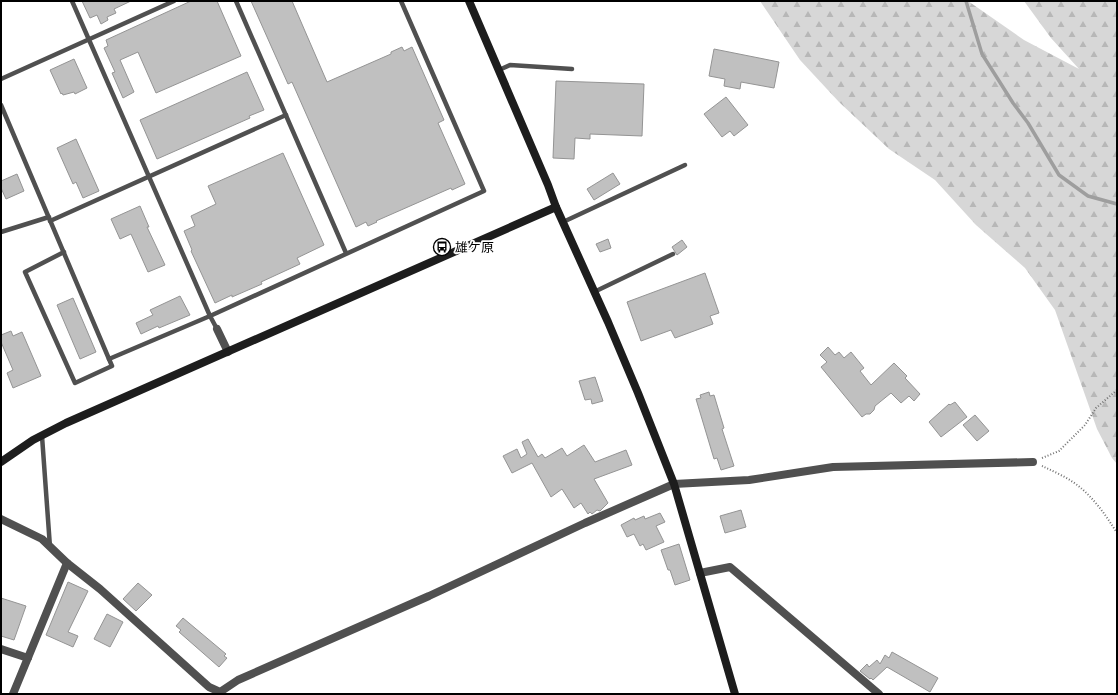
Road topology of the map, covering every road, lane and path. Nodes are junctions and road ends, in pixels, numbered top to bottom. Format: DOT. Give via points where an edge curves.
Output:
graph roads {
  1 [pos="72,1"];
  2 [pos="174,1"];
  3 [pos="236,1"];
  4 [pos="401,1"];
  5 [pos="469,1"];
  6 [pos="89,40"];
  7 [pos="572,69"];
  8 [pos="499,70"];
  9 [pos="1,79"];
  10 [pos="1,105"];
  11 [pos="286,115"];
  12 [pos="685,165"];
  13 [pos="149,177"];
  14 [pos="556,207"];
  15 [pos="50,219"];
  16 [pos="563,222"];
  17 [pos="1,232"];
  18 [pos="64,252"];
  19 [pos="346,253"];
  20 [pos="673,254"];
  21 [pos="594,292"];
  22 [pos="210,316"];
  23 [pos="217,329"];
  24 [pos="228,352"];
  25 [pos="109,359"];
  26 [pos="1117,390"];
  27 [pos="42,436"];
  28 [pos="1,462"];
  29 [pos="1033,462"];
  30 [pos="674,484"];
  31 [pos="1,519"];
  32 [pos="1117,532"];
  33 [pos="50,547"];
  34 [pos="67,563"];
  35 [pos="700,573"];
  36 [pos="1,649"];
  37 [pos="28,658"];
  38 [pos="13,694"];
  39 [pos="735,694"];
  40 [pos="879,694"];
  1 -- 6 [label="lane"];
  2 -- 6 [label="lane"];
  3 -- 11 [label="lane"];
  4 -- 19 [label="lane" via="484,191"];
  5 -- 8 [label="street"];
  6 -- 9 [label="lane"];
  6 -- 13 [label="lane"];
  7 -- 8 [label="lane" via="510,65"];
  8 -- 14 [label="street"];
  10 -- 15 [label="lane"];
  11 -- 13 [label="lane"];
  11 -- 19 [label="lane"];
  12 -- 16 [label="lane"];
  13 -- 15 [label="lane"];
  13 -- 22 [label="lane"];
  14 -- 16 [label="street"];
  14 -- 24 [label="street"];
  15 -- 17 [label="lane"];
  15 -- 18 [label="lane"];
  16 -- 21 [label="street"];
  18 -- 25 [label="lane"];
  18 -- 25 [label="lane" via="25,272 75,382 112,366"];
  19 -- 22 [label="lane"];
  20 -- 21 [label="lane"];
  21 -- 30 [label="street"];
  22 -- 23 [label="lane"];
  22 -- 25 [label="lane"];
  23 -- 24 [label="street"];
  24 -- 27 [label="street"];
  26 -- 29 [label="path" via="1096,408 1085,425 1059,451"];
  27 -- 28 [label="street"];
  27 -- 33 [label="lane"];
  29 -- 30 [label="street" via="832,467 749,480"];
  29 -- 32 [label="path" via="1061,475 1082,489 1106,515"];
  30 -- 34 [label="street" via="238,680 220,692 209,687"];
  30 -- 35 [label="street"];
  31 -- 33 [label="street" via="42,539"];
  33 -- 34 [label="street"];
  34 -- 37 [label="street"];
  35 -- 39 [label="street"];
  35 -- 40 [label="street" via="730,567"];
  36 -- 37 [label="street"];
  37 -- 38 [label="street"];
}
